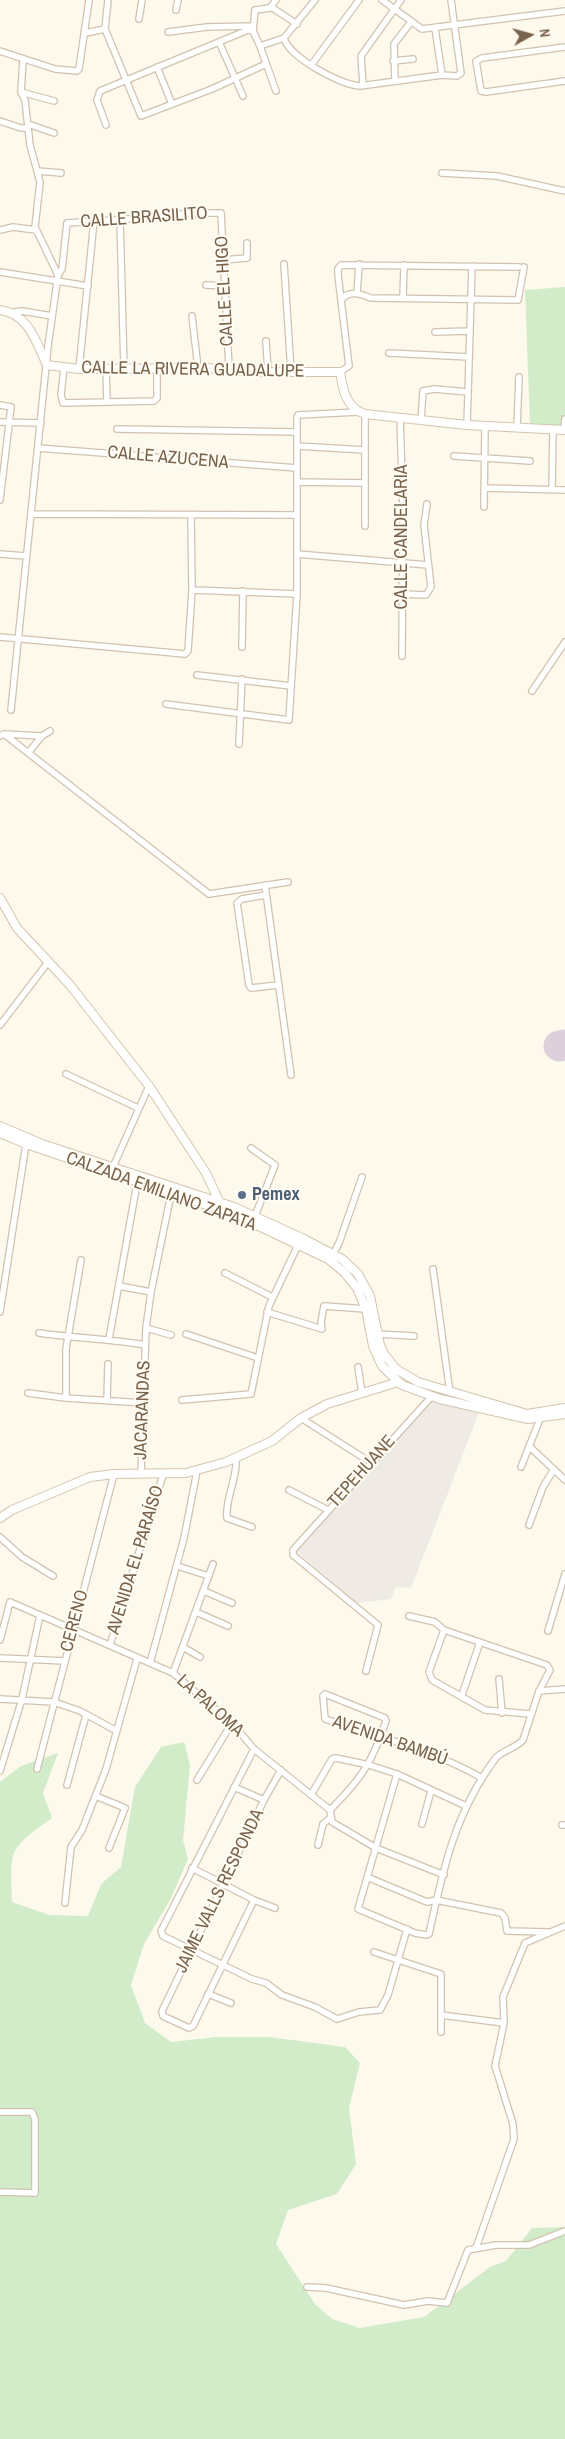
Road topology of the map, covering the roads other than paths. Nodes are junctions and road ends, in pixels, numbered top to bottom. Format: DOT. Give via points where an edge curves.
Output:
graph roads {
  1 [pos="89,0"];
  2 [pos="108,0"];
  3 [pos="142,0"];
  4 [pos="178,0"];
  5 [pos="276,0"];
  6 [pos="315,0"];
  7 [pos="359,0"];
  8 [pos="382,0"];
  9 [pos="401,0"];
  10 [pos="451,0"];
  11 [pos="271,7"];
  12 [pos="394,9"];
  13 [pos="176,10"];
  14 [pos="565,11"];
  15 [pos="139,19"];
  16 [pos="411,22"];
  17 [pos="297,24"];
  18 [pos="454,26"];
  19 [pos="253,28"];
  20 [pos="435,28"];
  21 [pos="105,29"];
  22 [pos="168,32"];
  23 [pos="84,33"];
  24 [pos="284,38"];
  25 [pos="219,42"];
  26 [pos="565,47"];
  27 [pos="260,48"];
  28 [pos="0,51"];
  29 [pos="412,59"];
  30 [pos="23,60"];
  31 [pos="393,60"];
  32 [pos="266,64"];
  33 [pos="312,64"];
  34 [pos="157,67"];
  35 [pos="442,75"];
  36 [pos="126,78"];
  37 [pos="236,78"];
  38 [pos="396,81"];
  39 [pos="565,81"];
  40 [pos="364,84"];
  41 [pos="276,91"];
  42 [pos="21,92"];
  43 [pos="243,96"];
  44 [pos="54,101"];
  45 [pos="172,104"];
  46 [pos="0,121"];
  47 [pos="106,125"];
  48 [pos="28,126"];
  49 [pos="54,133"];
  50 [pos="38,172"];
  51 [pos="61,173"];
  52 [pos="442,173"];
  53 [pos="565,192"];
  54 [pos="221,213"];
  55 [pos="120,219"];
  56 [pos="94,221"];
  57 [pos="0,230"];
  58 [pos="36,230"];
  59 [pos="247,243"];
  60 [pos="223,260"];
  61 [pos="284,264"];
  62 [pos="359,264"];
  63 [pos="404,265"];
  64 [pos="459,266"];
  65 [pos="472,266"];
  66 [pos="0,272"];
  67 [pos="58,278"];
  68 [pos="472,278"];
  69 [pos="206,285"];
  70 [pos="88,286"];
  71 [pos="226,286"];
  72 [pos="357,293"];
  73 [pos="403,298"];
  74 [pos="342,299"];
  75 [pos="471,299"];
  76 [pos="0,310"];
  77 [pos="14,312"];
  78 [pos="52,316"];
  79 [pos="192,316"];
  80 [pos="470,331"];
  81 [pos="435,332"];
  82 [pos="266,341"];
  83 [pos="389,353"];
  84 [pos="469,357"];
  85 [pos="47,365"];
  86 [pos="64,368"];
  87 [pos="157,368"];
  88 [pos="198,368"];
  89 [pos="229,368"];
  90 [pos="79,369"];
  91 [pos="106,369"];
  92 [pos="124,369"];
  93 [pos="291,371"];
  94 [pos="268,372"];
  95 [pos="340,372"];
  96 [pos="518,377"];
  97 [pos="468,392"];
  98 [pos="107,401"];
  99 [pos="0,404"];
  100 [pos="361,413"];
  101 [pos="400,418"];
  102 [pos="565,419"];
  103 [pos="421,420"];
  104 [pos="0,422"];
  105 [pos="10,422"];
  106 [pos="41,423"];
  107 [pos="467,425"];
  108 [pos="485,426"];
  109 [pos="517,427"];
  110 [pos="117,429"];
  111 [pos="553,429"];
  112 [pos="565,430"];
  113 [pos="297,432"];
  114 [pos="297,446"];
  115 [pos="38,448"];
  116 [pos="365,450"];
  117 [pos="454,456"];
  118 [pos="485,460"];
  119 [pos="530,461"];
  120 [pos="297,468"];
  121 [pos="297,482"];
  122 [pos="365,483"];
  123 [pos="484,488"];
  124 [pos="552,488"];
  125 [pos="565,490"];
  126 [pos="0,500"];
  127 [pos="427,504"];
  128 [pos="484,508"];
  129 [pos="31,514"];
  130 [pos="188,515"];
  131 [pos="296,515"];
  132 [pos="365,526"];
  133 [pos="0,554"];
  134 [pos="298,554"];
  135 [pos="26,556"];
  136 [pos="403,563"];
  137 [pos="428,565"];
  138 [pos="192,590"];
  139 [pos="243,591"];
  140 [pos="297,594"];
  141 [pos="402,594"];
  142 [pos="0,637"];
  143 [pos="17,638"];
  144 [pos="565,642"];
  145 [pos="242,647"];
  146 [pos="402,656"];
  147 [pos="197,675"];
  148 [pos="242,680"];
  149 [pos="291,686"];
  150 [pos="532,691"];
  151 [pos="166,704"];
  152 [pos="11,710"];
  153 [pos="240,713"];
  154 [pos="50,731"];
  155 [pos="2,735"];
  156 [pos="42,736"];
  157 [pos="239,744"];
  158 [pos="28,752"];
  159 [pos="288,882"];
  160 [pos="265,885"];
  161 [pos="266,895"];
  162 [pos="0,898"];
  163 [pos="49,961"];
  164 [pos="279,985"];
  165 [pos="0,1025"];
  166 [pos="66,1074"];
  167 [pos="292,1074"];
  168 [pos="149,1086"];
  169 [pos="138,1108"];
  170 [pos="0,1126"];
  171 [pos="0,1133"];
  172 [pos="26,1144"];
  173 [pos="251,1148"];
  174 [pos="113,1167"];
  175 [pos="362,1178"];
  176 [pos="138,1179"];
  177 [pos="171,1194"];
  178 [pos="219,1201"];
  179 [pos="255,1216"];
  180 [pos="298,1245"];
  181 [pos="333,1254"];
  182 [pos="81,1260"];
  183 [pos="433,1269"];
  184 [pos="225,1273"];
  185 [pos="2,1283"];
  186 [pos="119,1286"];
  187 [pos="151,1292"];
  188 [pos="272,1297"];
  189 [pos="366,1309"];
  190 [pos="0,1312"];
  191 [pos="267,1312"];
  192 [pos="146,1328"];
  193 [pos="39,1333"];
  194 [pos="186,1334"];
  195 [pos="377,1334"];
  196 [pos="171,1335"];
  197 [pos="414,1336"];
  198 [pos="68,1337"];
  199 [pos="109,1339"];
  200 [pos="145,1344"];
  201 [pos="258,1358"];
  202 [pos="108,1364"];
  203 [pos="358,1367"];
  204 [pos="396,1369"];
  205 [pos="389,1375"];
  206 [pos="398,1382"];
  207 [pos="28,1393"];
  208 [pos="362,1393"];
  209 [pos="450,1393"];
  210 [pos="432,1396"];
  211 [pos="66,1398"];
  212 [pos="182,1400"];
  213 [pos="107,1401"];
  214 [pos="144,1403"];
  215 [pos="565,1408"];
  216 [pos="565,1414"];
  217 [pos="301,1418"];
  218 [pos="540,1419"];
  219 [pos="529,1446"];
  220 [pos="236,1458"];
  221 [pos="370,1462"];
  222 [pos="521,1467"];
  223 [pos="554,1469"];
  224 [pos="197,1471"];
  225 [pos="114,1474"];
  226 [pos="141,1474"];
  227 [pos="163,1475"];
  228 [pos="565,1480"];
  229 [pos="289,1490"];
  230 [pos="328,1510"];
  231 [pos="1,1517"];
  232 [pos="529,1525"];
  233 [pos="252,1527"];
  234 [pos="0,1537"];
  235 [pos="213,1564"];
  236 [pos="176,1566"];
  237 [pos="565,1574"];
  238 [pos="53,1576"];
  239 [pos="208,1576"];
  240 [pos="204,1591"];
  241 [pos="232,1603"];
  242 [pos="196,1612"];
  243 [pos="40,1615"];
  244 [pos="409,1616"];
  245 [pos="228,1626"];
  246 [pos="73,1628"];
  247 [pos="444,1630"];
  248 [pos="548,1631"];
  249 [pos="0,1640"];
  250 [pos="480,1642"];
  251 [pos="110,1645"];
  252 [pos="182,1647"];
  253 [pos="0,1658"];
  254 [pos="200,1658"];
  255 [pos="30,1659"];
  256 [pos="137,1659"];
  257 [pos="65,1661"];
  258 [pos="150,1663"];
  259 [pos="366,1671"];
  260 [pos="173,1673"];
  261 [pos="499,1679"];
  262 [pos="565,1689"];
  263 [pos="539,1691"];
  264 [pos="462,1695"];
  265 [pos="0,1699"];
  266 [pos="22,1699"];
  267 [pos="54,1702"];
  268 [pos="502,1713"];
  269 [pos="530,1714"];
  270 [pos="86,1715"];
  271 [pos="232,1723"];
  272 [pos="115,1730"];
  273 [pos="380,1738"];
  274 [pos="254,1748"];
  275 [pos="369,1765"];
  276 [pos="37,1769"];
  277 [pos="281,1770"];
  278 [pos="0,1771"];
  279 [pos="398,1774"];
  280 [pos="482,1778"];
  281 [pos="197,1780"];
  282 [pos="67,1785"];
  283 [pos="234,1786"];
  284 [pos="431,1791"];
  285 [pos="311,1795"];
  286 [pos="96,1796"];
  287 [pos="264,1800"];
  288 [pos="466,1806"];
  289 [pos="330,1810"];
  290 [pos="330,1818"];
  291 [pos="422,1824"];
  292 [pos="318,1845"];
  293 [pos="109,1848"];
  294 [pos="376,1848"];
  295 [pos="192,1868"];
  296 [pos="444,1875"];
  297 [pos="367,1877"];
  298 [pos="222,1884"];
  299 [pos="254,1900"];
  300 [pos="436,1900"];
  301 [pos="65,1903"];
  302 [pos="275,1908"];
  303 [pos="565,1926"];
  304 [pos="407,1929"];
  305 [pos="552,1932"];
  306 [pos="192,1950"];
  307 [pos="374,1952"];
  308 [pos="399,1962"];
  309 [pos="222,1964"];
  310 [pos="208,1994"];
  311 [pos="231,2003"];
  312 [pos="441,2015"];
  313 [pos="504,2023"];
  314 [pos="441,2032"];
  315 [pos="0,2112"];
  316 [pos="0,2192"];
  317 [pos="565,2231"];
  318 [pos="476,2248"];
  319 [pos="307,2287"];
  1 -- 23 [label="street"];
  2 -- 21 [label="street"];
  3 -- 15 [label="street"];
  4 -- 13 [label="street"];
  5 -- 11 [label="street"];
  6 -- 17 [label="street"];
  7 -- 33 [label="street"];
  8 -- 12 [label="street"];
  9 -- 12 [label="street"];
  10 -- 18 [label="street"];
  11 -- 17 [label="street"];
  11 -- 19 [label="street" via="255,10"];
  12 -- 16 [label="street"];
  12 -- 40 [label="street" via="361,56"];
  14 -- 18 [label="street"];
  16 -- 20 [label="street" via="422,29"];
  16 -- 31 [label="street" via="394,44"];
  17 -- 24 [label="street"];
  18 -- 20 [label="street"];
  18 -- 35 [label="street" via="460,75"];
  19 -- 22 [label="street" via="207,27"];
  19 -- 25 [label="street"];
  19 -- 27 [label="street"];
  20 -- 35 [label="street"];
  21 -- 23 [label="street"];
  21 -- 36 [label="street"];
  23 -- 30 [label="street" via="77,71"];
  24 -- 27 [label="street"];
  24 -- 33 [label="street" via="290,50"];
  25 -- 34 [label="street"];
  25 -- 37 [label="street"];
  26 -- 39 [label="street" via="477,59 481,91"];
  27 -- 32 [label="street"];
  28 -- 30 [label="street"];
  29 -- 31 [label="street"];
  30 -- 42 [label="street"];
  31 -- 38 [label="street"];
  32 -- 37 [label="street"];
  32 -- 41 [label="street"];
  33 -- 40 [label="street" via="338,82 350,86"];
  34 -- 36 [label="street"];
  34 -- 45 [label="street"];
  35 -- 38 [label="street"];
  36 -- 45 [label="street" via="141,116"];
  36 -- 47 [label="street" via="97,94"];
  37 -- 43 [label="street"];
  37 -- 45 [label="street"];
  38 -- 40 [label="street"];
  42 -- 44 [label="street"];
  42 -- 48 [label="street"];
  46 -- 48 [label="street" via="21,128"];
  48 -- 49 [label="street"];
  48 -- 50 [label="street"];
  50 -- 51 [label="street"];
  50 -- 58 [label="street" via="40,191"];
  52 -- 53 [label="street" via="497,176"];
  54 -- 55 [label="street, CALLE BRASILITO"];
  54 -- 60 [label="street, CALLE EL HIGO"];
  55 -- 56 [label="street, CALLE BRASILITO"];
  55 -- 92 [label="street"];
  56 -- 67 [label="street, CALLE BRASILITO" via="67,223"];
  56 -- 70 [label="street"];
  57 -- 58 [label="street" via="13,227"];
  58 -- 67 [label="street" via="50,253"];
  59 -- 60 [label="street" via="246,258"];
  60 -- 71 [label="street, CALLE EL HIGO"];
  61 -- 93 [label="street"];
  62 -- 63 [label="street"];
  62 -- 72 [label="street"];
  62 -- 74 [label="street" via="338,268"];
  63 -- 64 [label="street"];
  63 -- 73 [label="street"];
  64 -- 65 [label="street"];
  64 -- 68 [label="street" via="470,269"];
  65 -- 68 [label="street"];
  65 -- 75 [label="street" via="522,267 518,300"];
  66 -- 67 [label="street"];
  67 -- 70 [label="street"];
  67 -- 78 [label="street"];
  68 -- 75 [label="street"];
  69 -- 71 [label="street"];
  70 -- 90 [label="street"];
  71 -- 89 [label="street, CALLE EL HIGO"];
  72 -- 73 [label="street" via="371,298"];
  72 -- 74 [label="street"];
  73 -- 75 [label="street"];
  74 -- 95 [label="street" via="349,366"];
  75 -- 80 [label="street"];
  76 -- 77 [label="street"];
  77 -- 78 [label="street"];
  77 -- 85 [label="street" via="37,339"];
  78 -- 85 [label="street"];
  79 -- 88 [label="street"];
  80 -- 81 [label="street"];
  80 -- 84 [label="street"];
  82 -- 94 [label="street"];
  83 -- 84 [label="street"];
  84 -- 97 [label="street"];
  85 -- 86 [label="street, CALLE LA RIVERA GUADALUPE"];
  85 -- 106 [label="street"];
  86 -- 90 [label="street, CALLE LA RIVERA GUADALUPE"];
  86 -- 98 [label="street" via="63,403"];
  87 -- 88 [label="street, CALLE LA RIVERA GUADALUPE"];
  87 -- 92 [label="street, CALLE LA RIVERA GUADALUPE"];
  87 -- 98 [label="street" via="157,398 154,401"];
  88 -- 89 [label="street, CALLE LA RIVERA GUADALUPE"];
  89 -- 94 [label="street, CALLE LA RIVERA GUADALUPE"];
  90 -- 91 [label="street, CALLE LA RIVERA GUADALUPE"];
  91 -- 92 [label="street, CALLE LA RIVERA GUADALUPE"];
  91 -- 98 [label="street"];
  93 -- 94 [label="street, CALLE LA RIVERA GUADALUPE"];
  93 -- 95 [label="street, CALLE LA RIVERA GUADALUPE"];
  95 -- 100 [label="street" via="348,403"];
  96 -- 109 [label="street"];
  97 -- 103 [label="street" via="423,391"];
  97 -- 107 [label="street"];
  99 -- 105 [label="street" via="11,407"];
  100 -- 101 [label="street"];
  100 -- 113 [label="street" via="298,415"];
  100 -- 116 [label="street"];
  101 -- 103 [label="street"];
  101 -- 136 [label="street, CALLE CANDELARIA"];
  102 -- 112 [label="street"];
  103 -- 107 [label="street"];
  104 -- 105 [label="street"];
  105 -- 106 [label="street"];
  105 -- 126 [label="street"];
  106 -- 115 [label="street"];
  107 -- 108 [label="street"];
  108 -- 109 [label="street"];
  108 -- 118 [label="street"];
  109 -- 111 [label="street"];
  110 -- 113 [label="street"];
  111 -- 112 [label="street"];
  111 -- 124 [label="street"];
  113 -- 114 [label="street"];
  114 -- 116 [label="street"];
  114 -- 120 [label="street"];
  115 -- 120 [label="street, CALLE AZUCENA"];
  115 -- 129 [label="street"];
  116 -- 122 [label="street"];
  117 -- 118 [label="street"];
  118 -- 119 [label="street"];
  118 -- 123 [label="street"];
  120 -- 121 [label="street"];
  121 -- 122 [label="street"];
  121 -- 131 [label="street"];
  122 -- 132 [label="street"];
  123 -- 124 [label="street" via="533,491"];
  123 -- 128 [label="street"];
  124 -- 125 [label="street"];
  127 -- 137 [label="street" via="424,525"];
  129 -- 130 [label="street"];
  129 -- 135 [label="street"];
  130 -- 131 [label="street"];
  130 -- 138 [label="street"];
  131 -- 134 [label="street"];
  133 -- 135 [label="street"];
  134 -- 136 [label="street"];
  134 -- 140 [label="street"];
  135 -- 143 [label="street"];
  136 -- 137 [label="street"];
  136 -- 141 [label="street, CALLE CANDELARIA"];
  137 -- 141 [label="street" via="429,594"];
  138 -- 139 [label="street"];
  138 -- 143 [label="street" via="188,651 184,654"];
  139 -- 140 [label="street"];
  139 -- 145 [label="street"];
  140 -- 149 [label="street"];
  141 -- 146 [label="street, CALLE CANDELARIA"];
  142 -- 143 [label="street"];
  143 -- 152 [label="street"];
  144 -- 150 [label="street"];
  147 -- 148 [label="street"];
  148 -- 149 [label="street"];
  148 -- 153 [label="street"];
  149 -- 153 [label="street" via="289,720"];
  151 -- 153 [label="street"];
  153 -- 157 [label="street"];
  154 -- 156 [label="street"];
  155 -- 156 [label="street"];
  155 -- 158 [label="street"];
  156 -- 158 [label="street"];
  158 -- 160 [label="street" via="209,894"];
  159 -- 160 [label="street"];
  160 -- 161 [label="street"];
  161 -- 164 [label="street"];
  161 -- 164 [label="street" via="242,899 237,903 245,970 251,988"];
  162 -- 163 [label="street" via="17,928"];
  163 -- 165 [label="street"];
  163 -- 168 [label="street"];
  164 -- 167 [label="street"];
  166 -- 169 [label="street"];
  168 -- 169 [label="street"];
  168 -- 178 [label="street" via="206,1173"];
  169 -- 174 [label="street"];
  170 -- 174 [label="street, CALZADA EMILIANO ZAPATA" via="42,1144"];
  171 -- 172 [label="street, CALZADA EMILIANO ZAPATA"];
  172 -- 176 [label="street, CALZADA EMILIANO ZAPATA"];
  172 -- 185 [label="street"];
  173 -- 179 [label="street" via="275,1165"];
  174 -- 176 [label="street, CALZADA EMILIANO ZAPATA"];
  175 -- 181 [label="street"];
  176 -- 177 [label="street, CALZADA EMILIANO ZAPATA"];
  176 -- 178 [label="street, CALZADA EMILIANO ZAPATA"];
  176 -- 186 [label="street"];
  177 -- 180 [label="street, CALZADA EMILIANO ZAPATA" via="233,1214"];
  177 -- 187 [label="street, JACARANDAS"];
  178 -- 179 [label="street, CALZADA EMILIANO ZAPATA"];
  179 -- 181 [label="street, CALZADA EMILIANO ZAPATA"];
  180 -- 188 [label="street"];
  180 -- 189 [label="street, CALZADA EMILIANO ZAPATA" via="328,1259 344,1272 357,1288"];
  181 -- 195 [label="street, CALZADA EMILIANO ZAPATA" via="349,1264 365,1286 374,1310"];
  182 -- 198 [label="street"];
  183 -- 209 [label="street"];
  184 -- 188 [label="street"];
  185 -- 190 [label="street"];
  186 -- 187 [label="street"];
  186 -- 199 [label="street"];
  187 -- 192 [label="street, JACARANDAS"];
  188 -- 191 [label="street"];
  189 -- 191 [label="street" via="324,1306 322,1329"];
  189 -- 205 [label="street, CALZADA EMILIANO ZAPATA" via="373,1346"];
  191 -- 201 [label="street"];
  192 -- 196 [label="street"];
  192 -- 200 [label="street, JACARANDAS"];
  193 -- 198 [label="street"];
  194 -- 201 [label="street"];
  195 -- 197 [label="street"];
  195 -- 204 [label="street, CALZADA EMILIANO ZAPATA" via="384,1354"];
  198 -- 199 [label="street"];
  198 -- 211 [label="street"];
  199 -- 200 [label="street"];
  200 -- 214 [label="street, JACARANDAS"];
  201 -- 212 [label="street" via="250,1394"];
  202 -- 213 [label="street"];
  203 -- 208 [label="street"];
  204 -- 205 [label="street"];
  204 -- 209 [label="street, CALZADA EMILIANO ZAPATA" via="418,1382"];
  205 -- 206 [label="street, CALZADA EMILIANO ZAPATA"];
  206 -- 208 [label="street"];
  206 -- 210 [label="street, CALZADA EMILIANO ZAPATA"];
  207 -- 211 [label="street"];
  208 -- 217 [label="street" via="326,1404"];
  209 -- 215 [label="street, CALZADA EMILIANO ZAPATA" via="527,1414"];
  210 -- 218 [label="street, CALZADA EMILIANO ZAPATA"];
  210 -- 221 [label="street, TEPEHUANE"];
  211 -- 213 [label="street"];
  213 -- 214 [label="street"];
  214 -- 226 [label="street, JACARANDAS"];
  216 -- 218 [label="street, CALZADA EMILIANO ZAPATA"];
  217 -- 220 [label="street" via="272,1441"];
  217 -- 221 [label="street"];
  218 -- 219 [label="street"];
  219 -- 222 [label="street"];
  219 -- 223 [label="street"];
  220 -- 224 [label="street"];
  220 -- 233 [label="street" via="227,1518"];
  221 -- 230 [label="street, TEPEHUANE"];
  223 -- 228 [label="street"];
  223 -- 232 [label="street" via="543,1487"];
  224 -- 227 [label="street"];
  224 -- 236 [label="street"];
  225 -- 226 [label="street"];
  225 -- 231 [label="street" via="90,1477"];
  225 -- 246 [label="street, CERENO"];
  226 -- 227 [label="street"];
  227 -- 251 [label="street, AVENIDA EL PARAÍSO"];
  229 -- 230 [label="street"];
  230 -- 259 [label="street, TEPEHUANE" via="293,1550 293,1556 378,1624"];
  234 -- 238 [label="street" via="22,1557"];
  235 -- 239 [label="street"];
  236 -- 239 [label="street"];
  236 -- 258 [label="street"];
  237 -- 248 [label="street"];
  239 -- 240 [label="street"];
  240 -- 241 [label="street"];
  240 -- 242 [label="street"];
  242 -- 245 [label="street"];
  242 -- 252 [label="street"];
  243 -- 246 [label="street, LA PALOMA"];
  243 -- 249 [label="street, LA PALOMA" via="10,1602"];
  243 -- 255 [label="street"];
  244 -- 247 [label="street" via="435,1622"];
  246 -- 251 [label="street, LA PALOMA"];
  246 -- 257 [label="street, CERENO"];
  247 -- 250 [label="street"];
  247 -- 264 [label="street" via="428,1672 432,1680"];
  250 -- 263 [label="street" via="549,1667"];
  250 -- 264 [label="street"];
  251 -- 256 [label="street, LA PALOMA"];
  252 -- 254 [label="street"];
  252 -- 260 [label="street"];
  253 -- 255 [label="street"];
  255 -- 257 [label="street"];
  255 -- 266 [label="street"];
  256 -- 258 [label="street, LA PALOMA"];
  256 -- 272 [label="street"];
  257 -- 267 [label="street, CERENO"];
  258 -- 260 [label="street, LA PALOMA"];
  260 -- 271 [label="street, LA PALOMA"];
  261 -- 268 [label="street"];
  262 -- 263 [label="street"];
  263 -- 269 [label="street"];
  264 -- 268 [label="street" via="485,1710"];
  265 -- 266 [label="street"];
  266 -- 267 [label="street"];
  266 -- 278 [label="street"];
  267 -- 270 [label="street"];
  267 -- 276 [label="street, CERENO"];
  268 -- 269 [label="street"];
  269 -- 280 [label="street" via="523,1740 497,1757"];
  270 -- 272 [label="street"];
  270 -- 282 [label="street"];
  271 -- 274 [label="street, LA PALOMA"];
  271 -- 281 [label="street"];
  272 -- 286 [label="street"];
  273 -- 273 [label="street, AVENIDA BAMBÚ" via="324,1718 323,1696 325,1694 385,1718"];
  273 -- 275 [label="street"];
  273 -- 280 [label="street, AVENIDA BAMBÚ" via="414,1746"];
  274 -- 277 [label="street, LA PALOMA"];
  274 -- 283 [label="street"];
  275 -- 279 [label="street"];
  275 -- 285 [label="street" via="334,1758"];
  275 -- 289 [label="street" via="353,1788"];
  277 -- 285 [label="street, LA PALOMA"];
  277 -- 287 [label="street, JAIME VALLS RESPONDA"];
  279 -- 284 [label="street"];
  279 -- 294 [label="street"];
  280 -- 288 [label="street"];
  283 -- 287 [label="street"];
  283 -- 295 [label="street"];
  284 -- 288 [label="street"];
  284 -- 291 [label="street"];
  285 -- 289 [label="street, LA PALOMA"];
  286 -- 293 [label="street" via="125,1808"];
  286 -- 301 [label="street" via="71,1848"];
  287 -- 298 [label="street, JAIME VALLS RESPONDA"];
  288 -- 296 [label="street" via="451,1841"];
  289 -- 290 [label="street"];
  290 -- 292 [label="street" via="323,1824"];
  290 -- 294 [label="street" via="352,1836"];
  294 -- 296 [label="street"];
  294 -- 297 [label="street"];
  295 -- 298 [label="street"];
  295 -- 306 [label="street" via="161,1934"];
  296 -- 300 [label="street"];
  297 -- 300 [label="street" via="428,1902"];
  297 -- 304 [label="street" via="358,1909"];
  298 -- 299 [label="street"];
  298 -- 306 [label="street, JAIME VALLS RESPONDA"];
  299 -- 302 [label="street"];
  299 -- 309 [label="street"];
  300 -- 304 [label="street" via="428,1935"];
  300 -- 305 [label="street" via="501,1913 507,1931"];
  303 -- 305 [label="street"];
  304 -- 308 [label="street"];
  305 -- 313 [label="street" via="525,1943 504,1990"];
  306 -- 309 [label="street"];
  306 -- 310 [label="street, JAIME VALLS RESPONDA" via="162,2014 190,2028"];
  307 -- 308 [label="street"];
  308 -- 309 [label="street" via="380,2010 337,2019"];
  308 -- 312 [label="street" via="441,1974"];
  309 -- 310 [label="street"];
  310 -- 311 [label="street"];
  312 -- 313 [label="street"];
  312 -- 314 [label="street"];
  313 -- 318 [label="street" via="495,2066 513,2124 514,2139"];
  315 -- 316 [label="street" via="32,2112 35,2119 35,2193"];
  317 -- 318 [label="street" via="529,2245"];
  318 -- 319 [label="street" via="468,2250 444,2304 433,2301 404,2305"];
}
